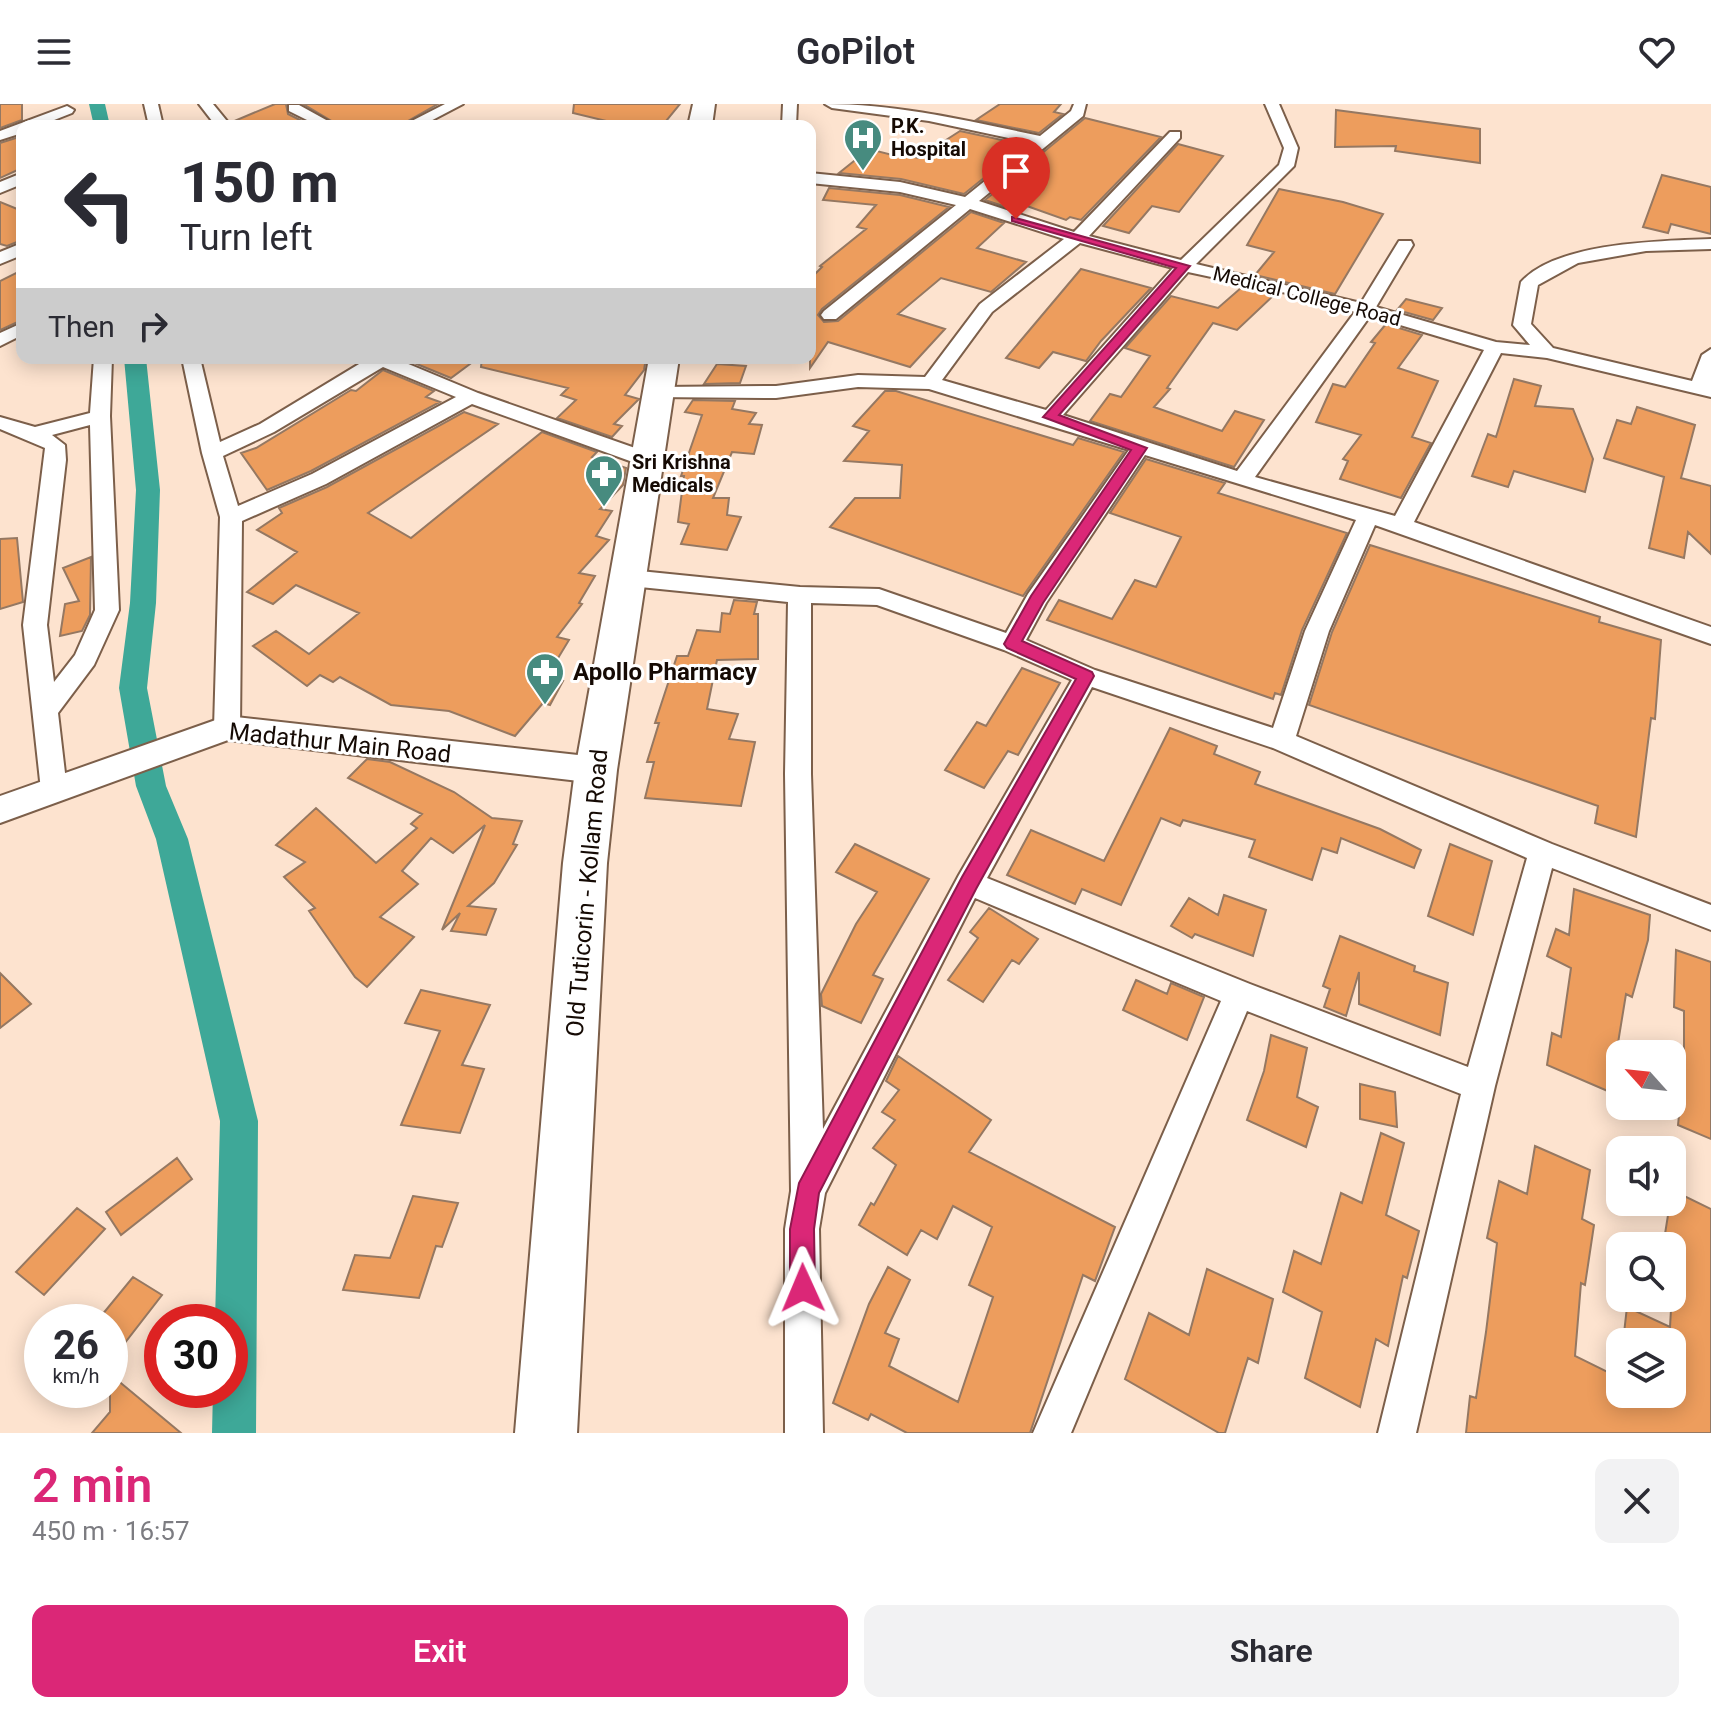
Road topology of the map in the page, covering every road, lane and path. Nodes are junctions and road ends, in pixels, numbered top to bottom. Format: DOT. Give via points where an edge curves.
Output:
graph roads {
  1 [pos="206,104"];
  2 [pos="304,104"];
  3 [pos="456,104"];
  4 [pos="832,104"];
  5 [pos="1272,104"];
  6 [pos="1080,106"];
  7 [pos="66,107"];
  8 [pos="39,120"];
  9 [pos="219,120"];
  10 [pos="318,120"];
  11 [pos="422,120"];
  12 [pos="1175,135"];
  13 [pos="1042,141"];
  14 [pos="816,179"];
  15 [pos="965,202"];
  16 [pos="1077,237"];
  17 [pos="1711,244"];
  18 [pos="1405,245"];
  19 [pos="1184,266"];
  20 [pos="1366,309"];
  21 [pos="830,315"];
  22 [pos="1495,347"];
  23 [pos="1547,352"];
  24 [pos="1711,355"];
  25 [pos="103,364"];
  26 [pos="192,364"];
  27 [pos="373,364"];
  28 [pos="393,364"];
  29 [pos="661,375"];
  30 [pos="930,383"];
  31 [pos="1705,389"];
  32 [pos="471,397"];
  33 [pos="100,416"];
  34 [pos="1050,417"];
  35 [pos="0,423"];
  36 [pos="35,433"];
  37 [pos="0,440"];
  38 [pos="1140,448"];
  39 [pos="212,453"];
  40 [pos="648,460"];
  41 [pos="1242,480"];
  42 [pos="1369,515"];
  43 [pos="231,517"];
  44 [pos="1401,525"];
  45 [pos="630,578"];
  46 [pos="800,595"];
  47 [pos="1711,636"];
  48 [pos="1012,644"];
  49 [pos="1086,676"];
  50 [pos="45,712"];
  51 [pos="227,728"];
  52 [pos="1282,741"];
  53 [pos="596,770"];
  54 [pos="62,787"];
  55 [pos="0,810"];
  56 [pos="1542,852"];
  57 [pos="969,883"];
  58 [pos="1711,918"];
  59 [pos="1239,994"];
  60 [pos="1479,1086"];
  61 [pos="808,1191"];
  62 [pos="546,1433"];
  63 [pos="804,1433"];
  64 [pos="1052,1433"];
  65 [pos="1397,1433"];
  1 -- 9 [label="street"];
  2 -- 10 [label="street" via="294,108"];
  3 -- 11 [label="street"];
  4 -- 13 [label="street" via="929,117"];
  5 -- 19 [label="street" via="1291,148 1286,166"];
  6 -- 13 [label="street"];
  7 -- 8 [label="street"];
  12 -- 16 [label="street"];
  13 -- 15 [label="street"];
  14 -- 15 [label="street, Medical College Road" via="900,187"];
  15 -- 16 [label="street, Medical College Road"];
  15 -- 21 [label="street"];
  16 -- 19 [label="street, Medical College Road"];
  16 -- 30 [label="street" via="986,308"];
  17 -- 23 [label="street" via="1646,246 1573,259 1530,282 1522,325"];
  18 -- 20 [label="street"];
  19 -- 20 [label="street, Medical College Road"];
  19 -- 34 [label="street"];
  20 -- 22 [label="street, Medical College Road"];
  20 -- 41 [label="street"];
  22 -- 23 [label="street, Medical College Road"];
  22 -- 44 [label="street"];
  23 -- 31 [label="street, Medical College Road"];
  24 -- 31 [label="street"];
  25 -- 33 [label="street"];
  26 -- 39 [label="street"];
  27 -- 39 [label="street" via="267,428"];
  28 -- 32 [label="street"];
  29 -- 30 [label="street" via="776,392 858,381"];
  29 -- 40 [label="main road, Old Tuticorin - Kollam Road"];
  30 -- 34 [label="street"];
  32 -- 40 [label="street"];
  32 -- 43 [label="street" via="319,479"];
  33 -- 36 [label="street"];
  33 -- 50 [label="street" via="107,610 85,659"];
  34 -- 38 [label="street"];
  35 -- 36 [label="street"];
  36 -- 37 [label="street"];
  36 -- 50 [label="street" via="55,445 56,460 35,625"];
  38 -- 41 [label="street"];
  38 -- 48 [label="street"];
  39 -- 43 [label="street"];
  40 -- 45 [label="main road, Old Tuticorin - Kollam Road"];
  41 -- 42 [label="street"];
  42 -- 44 [label="street"];
  42 -- 52 [label="street" via="1317,631"];
  43 -- 51 [label="street"];
  44 -- 47 [label="street"];
  45 -- 46 [label="street"];
  45 -- 53 [label="main road, Old Tuticorin - Kollam Road"];
  46 -- 48 [label="street" via="879,597"];
  46 -- 61 [label="street" via="798,789"];
  48 -- 49 [label="street"];
  49 -- 52 [label="street"];
  49 -- 57 [label="street"];
  50 -- 54 [label="street"];
  51 -- 53 [label="street, Madathur Main Road"];
  51 -- 54 [label="street, Madathur Main Road"];
  52 -- 56 [label="street"];
  53 -- 62 [label="main road, Old Tuticorin - Kollam Road"];
  54 -- 55 [label="street, Madathur Main Road"];
  56 -- 58 [label="street"];
  56 -- 60 [label="street"];
  57 -- 59 [label="street"];
  57 -- 61 [label="street"];
  59 -- 60 [label="street"];
  59 -- 64 [label="street"];
  60 -- 65 [label="street"];
  61 -- 63 [label="street" via="802,1229"];
}
